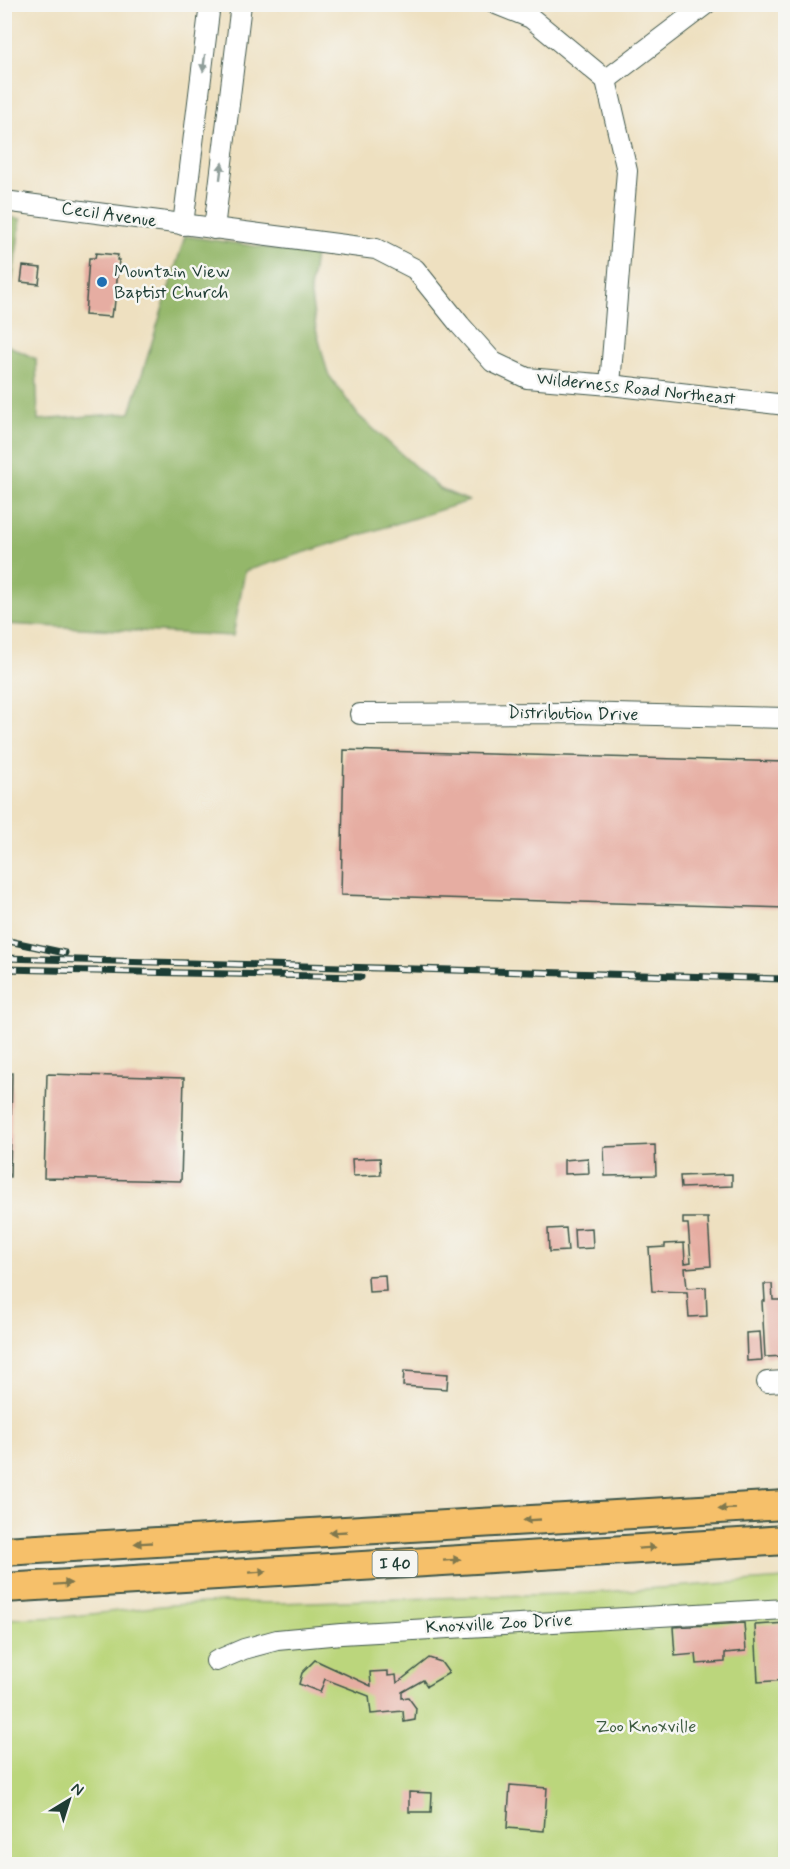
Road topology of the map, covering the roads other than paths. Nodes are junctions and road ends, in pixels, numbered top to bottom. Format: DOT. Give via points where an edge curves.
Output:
graph roads {
  1 [pos="210,4"];
  2 [pos="241,4"];
  3 [pos="496,4"];
  4 [pos="706,4"];
  5 [pos="606,80"];
  6 [pos="4,201"];
  7 [pos="183,225"];
  8 [pos="214,229"];
  9 [pos="610,385"];
  10 [pos="786,405"];
  11 [pos="360,714"];
  12 [pos="786,718"];
  13 [pos="786,1506"];
  14 [pos="786,1540"];
  15 [pos="4,1551"];
  16 [pos="4,1588"];
  17 [pos="786,1609"];
  18 [pos="216,1661"];
  1 -- 7 [label="street, one-way"];
  8 -- 2 [label="street, one-way"];
  3 -- 5 [label="street" via="531,18"];
  4 -- 5 [label="street"];
  5 -- 9 [label="street" via="627,171"];
  6 -- 7 [label="street, Cecil Avenue"];
  7 -- 8 [label="street, Cecil Avenue"];
  8 -- 9 [label="street, Wilderness Road Northeast" via="376,249 416,269 494,362 527,378"];
  9 -- 10 [label="street, Wilderness Road Northeast"];
  11 -- 12 [label="street, Distribution Drive"];
  13 -- 15 [label="highway, I 40, one-way"];
  16 -- 14 [label="highway, I 40, one-way"];
  17 -- 18 [label="street, Knoxville Zoo Drive" via="341,1634 276,1640"];
}
